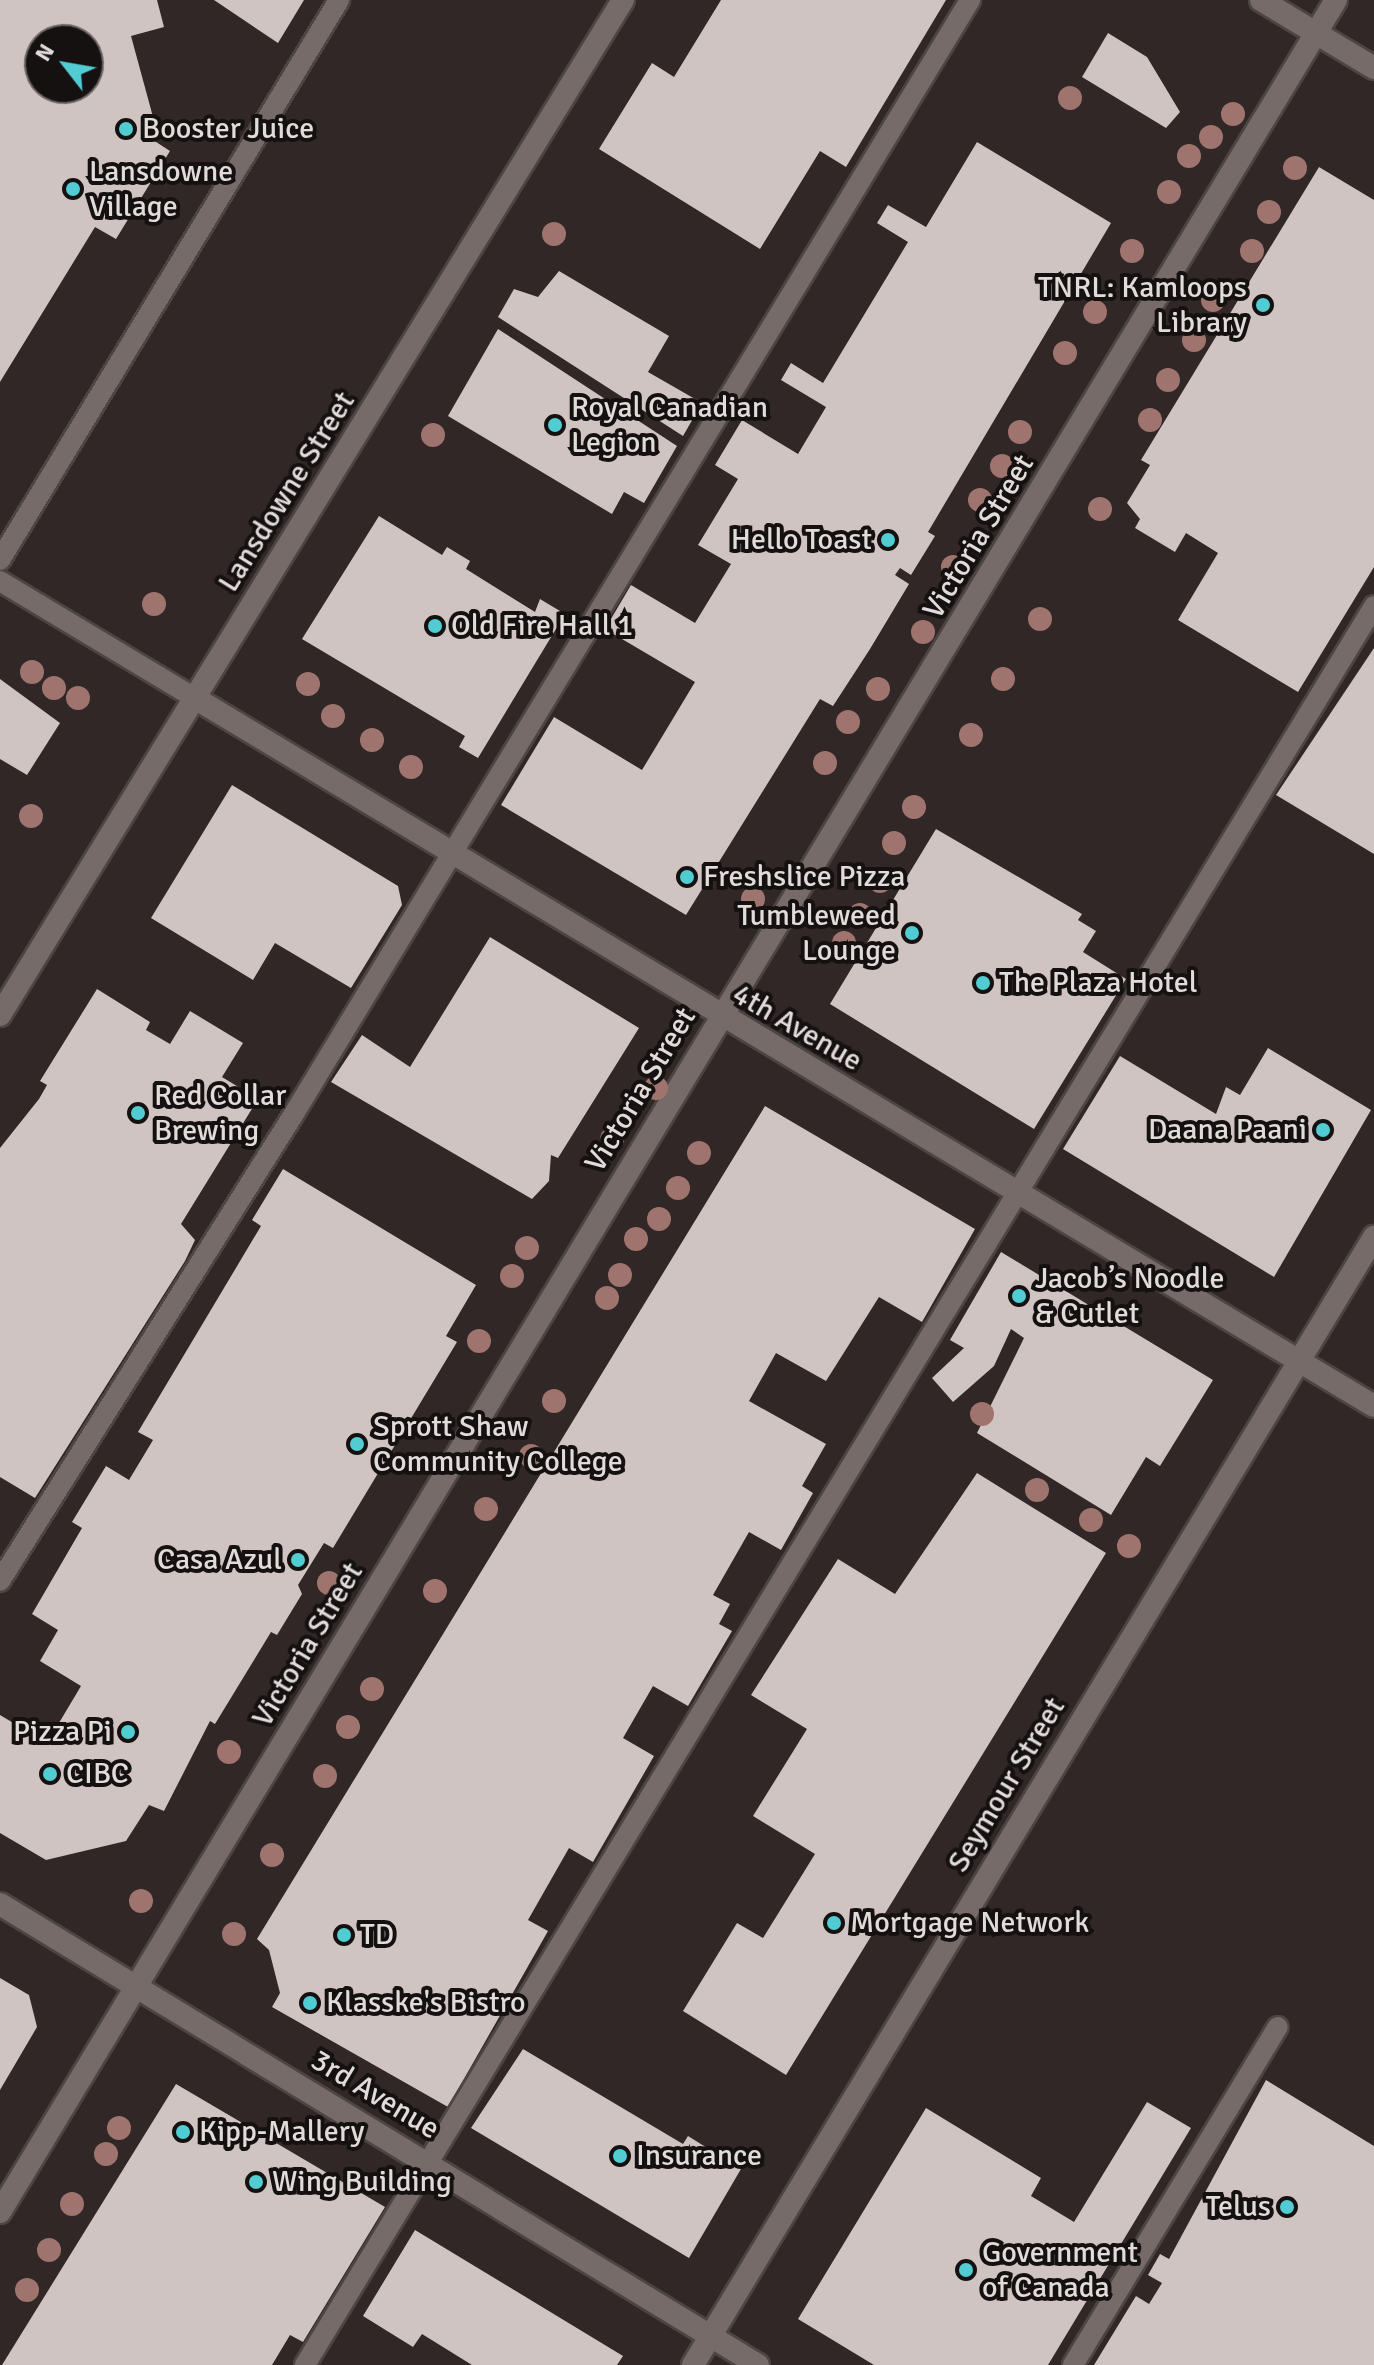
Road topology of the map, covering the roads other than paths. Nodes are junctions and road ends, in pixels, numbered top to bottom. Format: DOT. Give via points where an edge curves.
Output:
graph roads {
  1 [pos="339,0"];
  2 [pos="623,0"];
  3 [pos="970,0"];
  4 [pos="1261,0"];
  5 [pos="1336,0"];
  6 [pos="1316,33"];
  7 [pos="1374,68"];
  8 [pos="0,560"];
  9 [pos="0,581"];
  10 [pos="1374,606"];
  11 [pos="193,697"];
  12 [pos="452,852"];
  13 [pos="0,1015"];
  14 [pos="719,1018"];
  15 [pos="1019,1191"];
  16 [pos="1374,1237"];
  17 [pos="1299,1361"];
  18 [pos="1374,1406"];
  19 [pos="0,1581"];
  20 [pos="0,1904"];
  21 [pos="137,1988"];
  22 [pos="1278,2027"];
  23 [pos="428,2162"];
  24 [pos="0,2212"];
  25 [pos="711,2337"];
  26 [pos="305,2365"];
  27 [pos="693,2365"];
  28 [pos="758,2365"];
  29 [pos="1073,2365"];
  1 -- 8 [label="lane"];
  2 -- 11 [label="street, Lansdowne Street"];
  3 -- 12 [label="lane"];
  4 -- 6 [label="street"];
  5 -- 6 [label="street, Victoria Street"];
  6 -- 7 [label="street"];
  6 -- 14 [label="street, Victoria Street"];
  9 -- 11 [label="lane"];
  10 -- 15 [label="lane"];
  11 -- 12 [label="street, 4th Avenue"];
  11 -- 13 [label="street, Lansdowne Street"];
  12 -- 14 [label="street, 4th Avenue"];
  12 -- 19 [label="lane"];
  14 -- 15 [label="street, 4th Avenue"];
  14 -- 21 [label="street, Victoria Street"];
  15 -- 17 [label="street, 4th Avenue"];
  15 -- 23 [label="lane"];
  16 -- 17 [label="street, Seymour Street"];
  17 -- 18 [label="street, 4th Avenue"];
  17 -- 25 [label="street, Seymour Street"];
  20 -- 21 [label="street, 3rd Avenue"];
  21 -- 23 [label="street, 3rd Avenue"];
  21 -- 24 [label="street, Victoria Street"];
  22 -- 29 [label="lane"];
  23 -- 25 [label="street, 3rd Avenue"];
  23 -- 26 [label="lane"];
  25 -- 27 [label="street, Seymour Street"];
  25 -- 28 [label="street, 3rd Avenue"];
}
